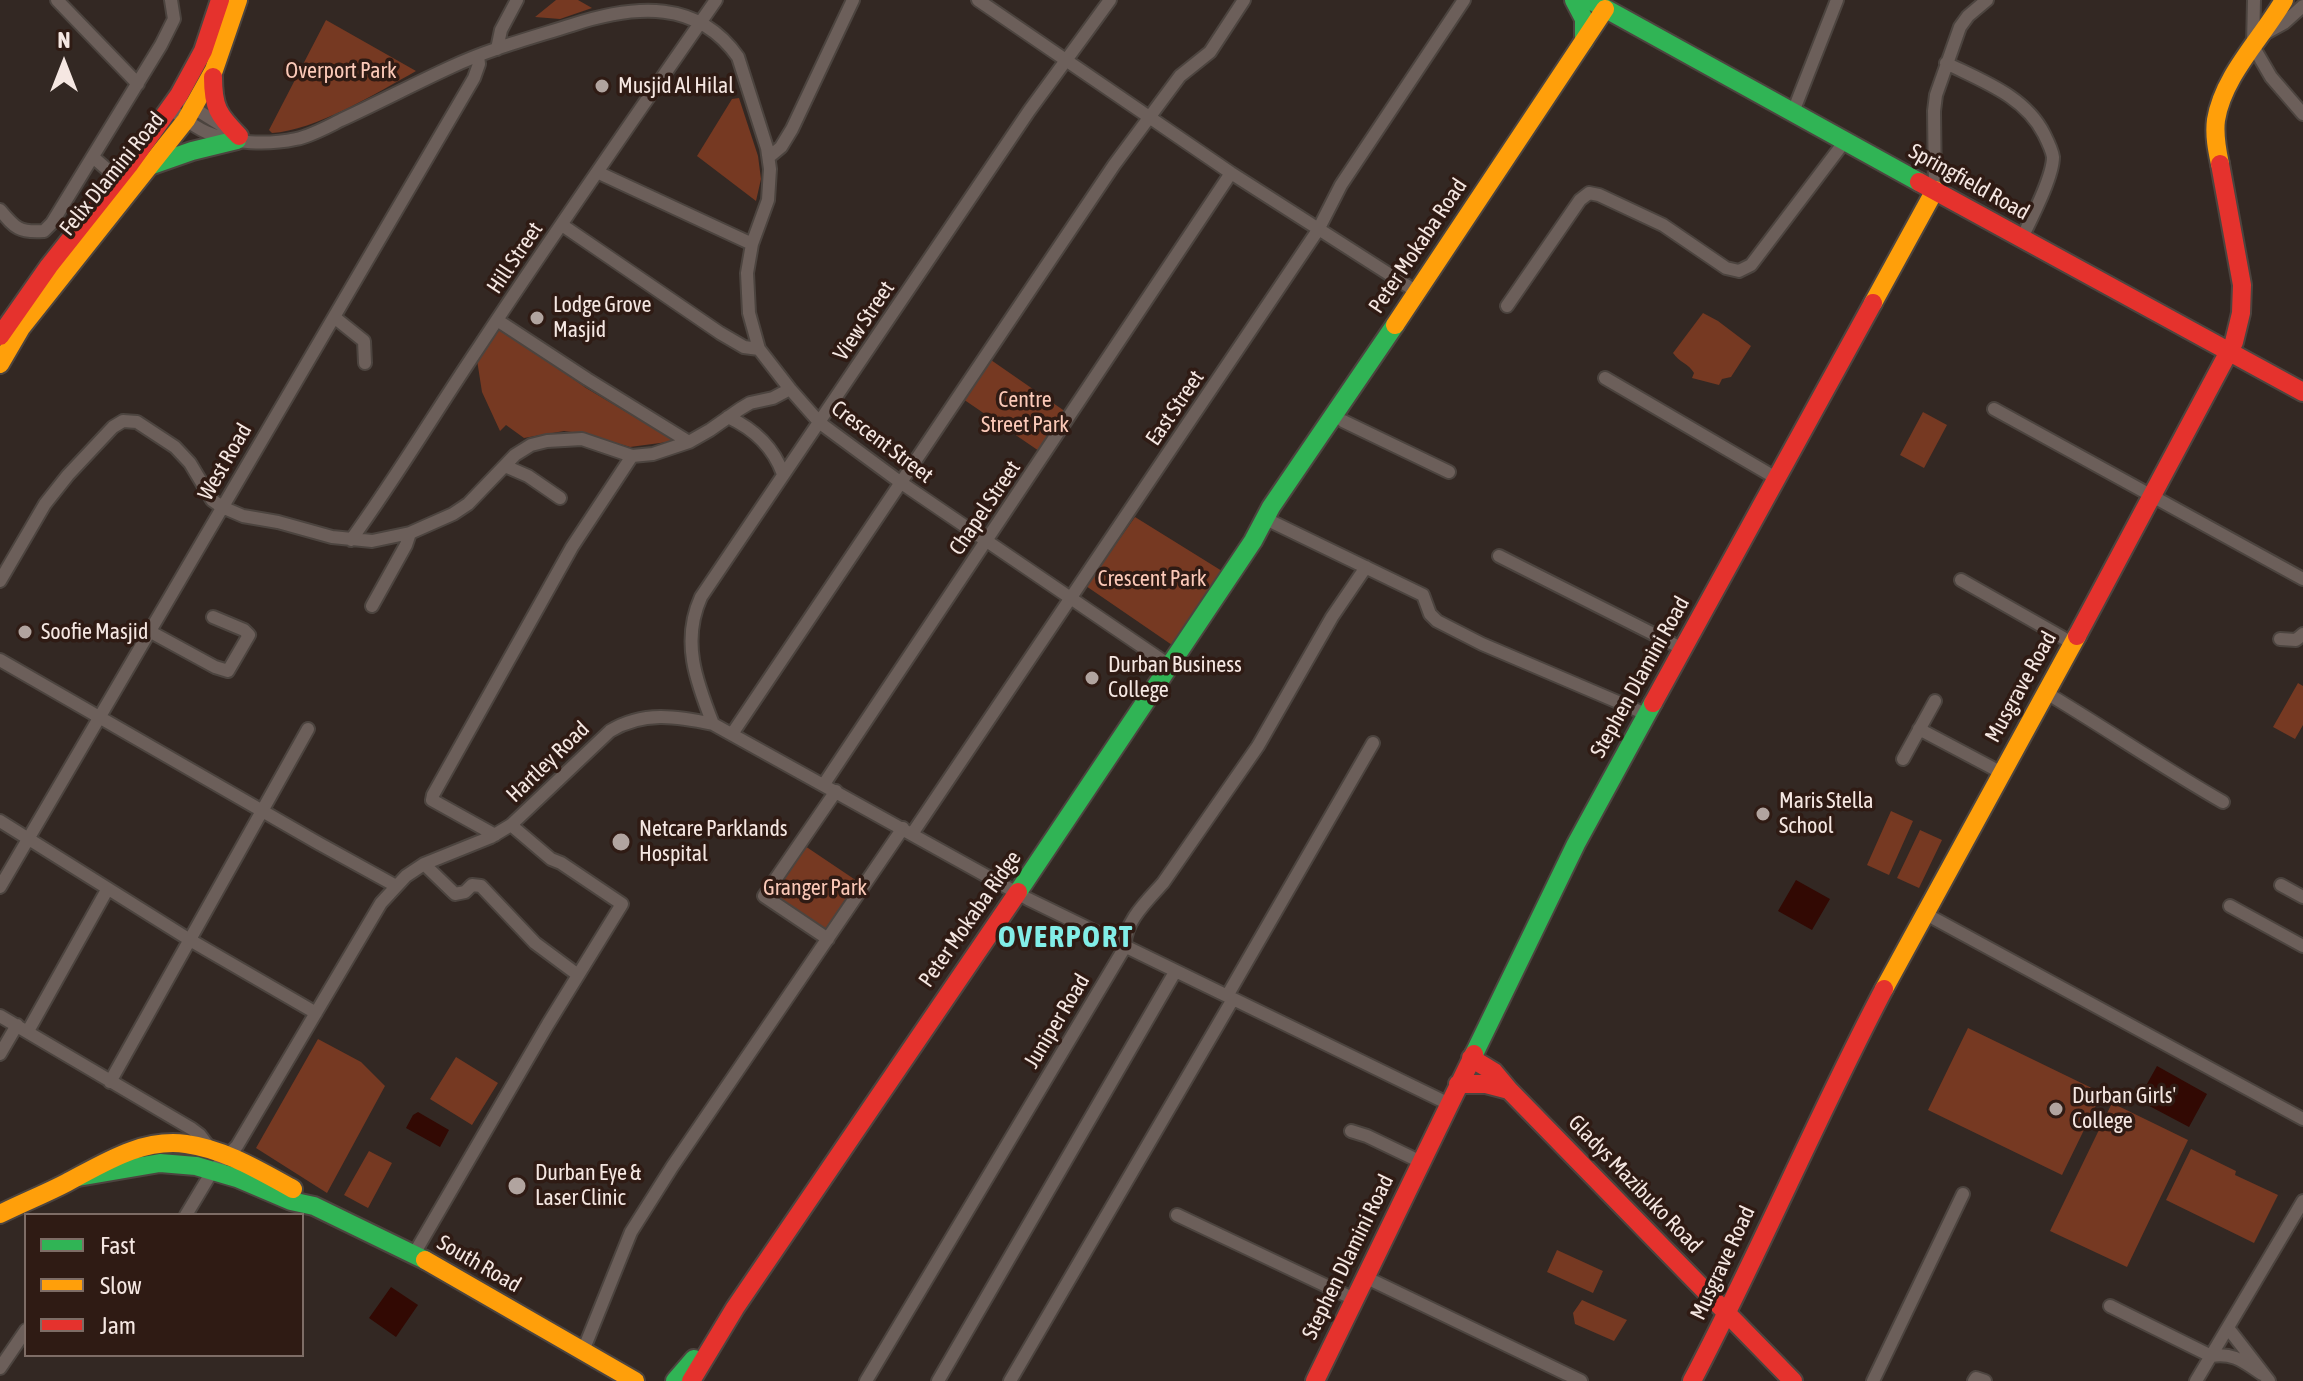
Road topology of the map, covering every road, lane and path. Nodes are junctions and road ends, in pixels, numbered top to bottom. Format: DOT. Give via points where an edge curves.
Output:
graph roads {
  1 [pos="57,0"];
  2 [pos="171,0"];
  3 [pos="220,0"];
  4 [pos="238,0"];
  5 [pos="517,0"];
  6 [pos="716,0"];
  7 [pos="853,0"];
  8 [pos="1110,0"];
  9 [pos="1244,0"];
  10 [pos="1464,0"];
  11 [pos="1574,0"];
  12 [pos="1837,0"];
  13 [pos="1987,0"];
  14 [pos="2254,0"];
  15 [pos="2284,0"];
  16 [pos="984,1"];
  17 [pos="1608,5"];
  18 [pos="2303,6"];
  19 [pos="703,19"];
  20 [pos="2258,40"];
  21 [pos="1583,43"];
  22 [pos="497,49"];
  23 [pos="478,56"];
  24 [pos="1067,60"];
  25 [pos="1946,63"];
  26 [pos="214,70"];
  27 [pos="138,84"];
  28 [pos="182,109"];
  29 [pos="1793,112"];
  30 [pos="2303,114"];
  31 [pos="1149,117"];
  32 [pos="244,139"];
  33 [pos="1845,141"];
  34 [pos="93,157"];
  35 [pos="769,157"];
  36 [pos="151,165"];
  37 [pos="597,172"];
  38 [pos="1231,173"];
  39 [pos="118,179"];
  40 [pos="1935,190"];
  41 [pos="0,210"];
  42 [pos="562,225"];
  43 [pos="1318,230"];
  44 [pos="2022,238"];
  45 [pos="752,244"];
  46 [pos="1417,292"];
  47 [pos="1507,306"];
  48 [pos="334,317"];
  49 [pos="497,320"];
  50 [pos="2239,326"];
  51 [pos="0,336"];
  52 [pos="2199,337"];
  53 [pos="759,349"];
  54 [pos="2229,352"];
  55 [pos="1379,358"];
  56 [pos="365,363"];
  57 [pos="0,364"];
  58 [pos="1605,378"];
  59 [pos="790,389"];
  60 [pos="2303,392"];
  61 [pos="1994,409"];
  62 [pos="728,417"];
  63 [pos="1343,421"];
  64 [pos="820,423"];
  65 [pos="689,442"];
  66 [pos="632,456"];
  67 [pos="505,466"];
  68 [pos="1449,472"];
  69 [pos="783,474"];
  70 [pos="1776,478"];
  71 [pos="900,482"];
  72 [pos="2152,497"];
  73 [pos="560,498"];
  74 [pos="222,507"];
  75 [pos="1269,520"];
  76 [pos="410,533"];
  77 [pos="351,540"];
  78 [pos="987,542"];
  79 [pos="1499,556"];
  80 [pos="1366,567"];
  81 [pos="2303,579"];
  82 [pos="1961,580"];
  83 [pos="0,581"];
  84 [pos="1071,598"];
  85 [pos="372,606"];
  86 [pos="213,617"];
  87 [pos="149,631"];
  88 [pos="2303,634"];
  89 [pos="2280,639"];
  90 [pos="2072,643"];
  91 [pos="1683,649"];
  92 [pos="0,660"];
  93 [pos="1169,665"];
  94 [pos="2045,692"];
  95 [pos="1935,701"];
  96 [pos="1646,714"];
  97 [pos="99,718"];
  98 [pos="713,724"];
  99 [pos="308,729"];
  100 [pos="1919,729"];
  101 [pos="732,734"];
  102 [pos="1373,743"];
  103 [pos="1903,759"];
  104 [pos="2002,773"];
  105 [pos="824,784"];
  106 [pos="836,791"];
  107 [pos="2223,802"];
  108 [pos="263,812"];
  109 [pos="0,821"];
  110 [pos="511,825"];
  111 [pos="907,831"];
  112 [pos="495,835"];
  113 [pos="28,839"];
  114 [pos="424,864"];
  115 [pos="2281,885"];
  116 [pos="396,886"];
  117 [pos="0,887"];
  118 [pos="107,890"];
  119 [pos="1017,892"];
  120 [pos="2303,897"];
  121 [pos="2230,906"];
  122 [pos="1924,913"];
  123 [pos="828,939"];
  124 [pos="190,940"];
  125 [pos="2303,946"];
  126 [pos="1125,947"];
  127 [pos="1175,972"];
  128 [pos="578,975"];
  129 [pos="1230,997"];
  130 [pos="316,1013"];
  131 [pos="0,1016"];
  132 [pos="22,1028"];
  133 [pos="0,1054"];
  134 [pos="1471,1058"];
  135 [pos="110,1082"];
  136 [pos="1458,1084"];
  137 [pos="1509,1090"];
  138 [pos="1449,1104"];
  139 [pos="2303,1119"];
  140 [pos="1351,1131"];
  141 [pos="217,1159"];
  142 [pos="1421,1162"];
  143 [pos="1963,1194"];
  144 [pos="2303,1201"];
  145 [pos="1,1213"];
  146 [pos="187,1213"];
  147 [pos="1177,1215"];
  148 [pos="414,1254"];
  149 [pos="1365,1277"];
  150 [pos="1354,1299"];
  151 [pos="2110,1306"];
  152 [pos="1726,1313"];
  153 [pos="2228,1328"];
  154 [pos="24,1333"];
  155 [pos="583,1351"];
  156 [pos="2211,1356"];
  157 [pos="0,1368"];
  158 [pos="619,1376"];
  159 [pos="2266,1377"];
  160 [pos="678,1380"];
  161 [pos="635,1381"];
  162 [pos="866,1381"];
  163 [pos="938,1381"];
  164 [pos="1010,1381"];
  165 [pos="1315,1381"];
  166 [pos="1581,1381"];
  167 [pos="1692,1381"];
  168 [pos="1793,1381"];
  169 [pos="1873,1381"];
  170 [pos="1974,1381"];
  171 [pos="1985,1381"];
  172 [pos="2196,1381"];
  1 -- 27 [label="street"];
  2 -- 27 [label="street" via="172,24"];
  3 -- 28 [label="street, Felix Dlamini Road"];
  4 -- 26 [label="street, Felix Dlamini Road"];
  5 -- 22 [label="street"];
  6 -- 19 [label="street, Hill Street"];
  7 -- 35 [label="street" via="792,129"];
  8 -- 24 [label="street, View Street"];
  9 -- 31 [label="street" via="1210,52 1180,76"];
  10 -- 43 [label="street, East Street" via="1341,185"];
  11 -- 21 [label="street" via="1585,22"];
  12 -- 29 [label="street"];
  13 -- 25 [label="street, Stephen Dlamini Road" via="1960,27"];
  14 -- 20 [label="street"];
  15 -- 20 [label="street, Musgrave Road"];
  16 -- 24 [label="street"];
  17 -- 21 [label="street, Peter Mokaba Road"];
  17 -- 29 [label="street, Springfield Road"];
  17 -- 55 [label="street, Peter Mokaba Road"];
  18 -- 20 [label="street"];
  19 -- 22 [label="street, Crescent Street" via="677,7 646,4"];
  19 -- 35 [label="street, Crescent Street" via="730,42 738,57"];
  19 -- 37 [label="street, Hill Street"];
  20 -- 30 [label="street" via="2271,77"];
  20 -- 50 [label="street, Musgrave Road" via="2223,100 2215,133 2242,285"];
  21 -- 46 [label="street, Peter Mokaba Road"];
  22 -- 23 [label="street, Crescent Street"];
  23 -- 32 [label="street, Crescent Street" via="299,139"];
  23 -- 48 [label="street, West Road" via="474,78"];
  24 -- 31 [label="street"];
  24 -- 64 [label="street, View Street"];
  25 -- 40 [label="street, Stephen Dlamini Road" via="1934,111"];
  25 -- 44 [label="street" via="2020,103 2037,120 2047,141 2053,157"];
  26 -- 28 [label="street, Felix Dlamini Road"];
  26 -- 32 [label="street" via="216,110"];
  27 -- 34 [label="street"];
  28 -- 32 [label="street"];
  28 -- 36 [label="street, Felix Dlamini Road"];
  28 -- 39 [label="street, Felix Dlamini Road"];
  29 -- 33 [label="street, Springfield Road"];
  31 -- 38 [label="street"];
  31 -- 71 [label="street"];
  32 -- 36 [label="street"];
  33 -- 40 [label="street, Springfield Road"];
  33 -- 47 [label="street" via="1745,269 1726,268 1663,225 1589,193"];
  34 -- 39 [label="street"];
  34 -- 41 [label="street" via="44,231 20,230"];
  35 -- 45 [label="street, Crescent Street" via="768,200"];
  36 -- 57 [label="street, Felix Dlamini Road" via="21,328"];
  37 -- 42 [label="street, Hill Street"];
  37 -- 45 [label="street"];
  38 -- 43 [label="street"];
  38 -- 78 [label="street, Chapel Street"];
  39 -- 51 [label="street, Felix Dlamini Road"];
  40 -- 44 [label="street, Springfield Road"];
  40 -- 70 [label="street, Stephen Dlamini Road"];
  42 -- 49 [label="street, Hill Street"];
  42 -- 53 [label="street" via="720,333"];
  43 -- 46 [label="street"];
  43 -- 84 [label="street, East Street"];
  44 -- 52 [label="street, Springfield Road"];
  45 -- 53 [label="street, Crescent Street" via="747,294"];
  46 -- 55 [label="street, Peter Mokaba Road"];
  48 -- 56 [label="street" via="364,341"];
  48 -- 74 [label="street, West Road"];
  49 -- 65 [label="street"];
  49 -- 77 [label="street, Hill Street"];
  50 -- 52 [label="street" via="2221,336"];
  50 -- 54 [label="street, Musgrave Road"];
  52 -- 54 [label="street, Springfield Road"];
  53 -- 59 [label="street, Crescent Street"];
  54 -- 60 [label="street, Springfield Road"];
  54 -- 72 [label="street, Musgrave Road"];
  55 -- 63 [label="street, Peter Mokaba Road"];
  55 -- 75 [label="street, Peter Mokaba Road"];
  58 -- 70 [label="street"];
  59 -- 62 [label="street"];
  59 -- 64 [label="street, Crescent Street"];
  61 -- 72 [label="street"];
  62 -- 65 [label="street"];
  62 -- 69 [label="street" via="765,442"];
  63 -- 68 [label="street"];
  63 -- 75 [label="street, Peter Mokaba Road"];
  64 -- 69 [label="street, View Street"];
  64 -- 71 [label="street, Crescent Street"];
  65 -- 66 [label="street"];
  66 -- 67 [label="street" via="582,439 565,439 522,449"];
  66 -- 112 [label="street" via="572,547 433,795 432,800"];
  67 -- 73 [label="street"];
  67 -- 76 [label="street" via="468,504"];
  69 -- 98 [label="street, View Street" via="701,597 692,624 691,660"];
  70 -- 91 [label="street, Stephen Dlamini Road"];
  71 -- 78 [label="street, Crescent Street"];
  71 -- 101 [label="street"];
  72 -- 81 [label="street"];
  72 -- 90 [label="street, Musgrave Road"];
  74 -- 77 [label="street"];
  74 -- 83 [label="street" via="175,447 137,422 123,421 45,504"];
  74 -- 87 [label="street, West Road"];
  75 -- 80 [label="street"];
  75 -- 93 [label="street, Peter Mokaba Ridge"];
  76 -- 77 [label="street"];
  76 -- 85 [label="street"];
  78 -- 84 [label="street, Crescent Street"];
  78 -- 105 [label="street, Chapel Street"];
  79 -- 91 [label="street"];
  80 -- 96 [label="street" via="1423,595 1437,621"];
  80 -- 126 [label="street, Juniper Road" via="1258,746 1128,928"];
  82 -- 90 [label="street"];
  84 -- 93 [label="street, Crescent Street"];
  84 -- 111 [label="street, East Street"];
  86 -- 87 [label="street" via="249,635 228,671"];
  87 -- 97 [label="street, West Road"];
  88 -- 89 [label="street" via="2296,640"];
  90 -- 94 [label="street, Musgrave Road"];
  91 -- 96 [label="street, Stephen Dlamini Road"];
  92 -- 97 [label="street"];
  93 -- 119 [label="street, Peter Mokaba Ridge"];
  94 -- 104 [label="street, Musgrave Road"];
  94 -- 107 [label="street"];
  95 -- 100 [label="street"];
  96 -- 134 [label="street, Stephen Dlamini Road"];
  97 -- 108 [label="street"];
  97 -- 113 [label="street, West Road"];
  98 -- 101 [label="street, Hartley Road"];
  98 -- 110 [label="street, Hartley Road" via="673,716 625,722 591,746"];
  99 -- 108 [label="street"];
  100 -- 103 [label="street"];
  100 -- 104 [label="street"];
  101 -- 105 [label="street, Hartley Road"];
  102 -- 129 [label="street"];
  104 -- 122 [label="street, Musgrave Road"];
  105 -- 106 [label="street, Hartley Road"];
  106 -- 111 [label="street, Hartley Road"];
  106 -- 123 [label="street" via="764,896"];
  108 -- 116 [label="street"];
  108 -- 124 [label="street"];
  109 -- 113 [label="street"];
  110 -- 112 [label="street, Hartley Road"];
  110 -- 128 [label="street" via="551,859 622,904"];
  111 -- 119 [label="street, Hartley Road"];
  111 -- 123 [label="street, East Street"];
  112 -- 114 [label="street, Hartley Road"];
  113 -- 117 [label="street, West Road"];
  113 -- 118 [label="street"];
  114 -- 116 [label="street, Hartley Road"];
  114 -- 128 [label="street" via="455,894 481,886 535,943"];
  115 -- 120 [label="street"];
  116 -- 130 [label="street, Hartley Road"];
  118 -- 124 [label="street"];
  118 -- 132 [label="street"];
  119 -- 126 [label="street, Hartley Road"];
  119 -- 160 [label="street, Peter Mokaba Ridge" via="725,1323"];
  121 -- 125 [label="street"];
  122 -- 139 [label="street"];
  122 -- 152 [label="street, Musgrave Road"];
  123 -- 155 [label="street, East Street" via="631,1232"];
  124 -- 130 [label="street"];
  124 -- 135 [label="street"];
  126 -- 127 [label="street, Hartley Road"];
  126 -- 162 [label="street, Juniper Road"];
  127 -- 129 [label="street, Hartley Road"];
  127 -- 163 [label="street"];
  128 -- 148 [label="street"];
  129 -- 138 [label="street, Hartley Road"];
  129 -- 164 [label="street"];
  130 -- 141 [label="street, Hartley Road" via="237,1146"];
  131 -- 132 [label="street, South Road"];
  132 -- 133 [label="street"];
  132 -- 135 [label="street, South Road"];
  134 -- 136 [label="street, Stephen Dlamini Road"];
  134 -- 137 [label="street, Gladys Mazibuko Road" via="1490,1068"];
  135 -- 141 [label="street, South Road" via="192,1129"];
  136 -- 137 [label="street"];
  136 -- 138 [label="street, Stephen Dlamini Road"];
  137 -- 152 [label="street, Gladys Mazibuko Road"];
  138 -- 142 [label="street, Stephen Dlamini Road"];
  140 -- 142 [label="street"];
  141 -- 145 [label="street" via="78,1177"];
  141 -- 146 [label="street, Hartley Road"];
  141 -- 148 [label="street, South Road" via="296,1191 314,1206"];
  142 -- 149 [label="street, Stephen Dlamini Road"];
  143 -- 169 [label="street"];
  144 -- 153 [label="street"];
  147 -- 150 [label="street"];
  148 -- 155 [label="street, South Road"];
  149 -- 150 [label="street, Stephen Dlamini Road"];
  149 -- 166 [label="street"];
  150 -- 165 [label="street, Stephen Dlamini Road"];
  151 -- 156 [label="street"];
  152 -- 167 [label="street, Musgrave Road"];
  152 -- 168 [label="street, Gladys Mazibuko Road"];
  153 -- 156 [label="street"];
  153 -- 159 [label="street"];
  154 -- 157 [label="street"];
  155 -- 158 [label="street, South Road"];
  156 -- 159 [label="street" via="2228,1354"];
  156 -- 172 [label="street"];
  158 -- 161 [label="street, South Road"];
  170 -- 171 [label="street"];
}
